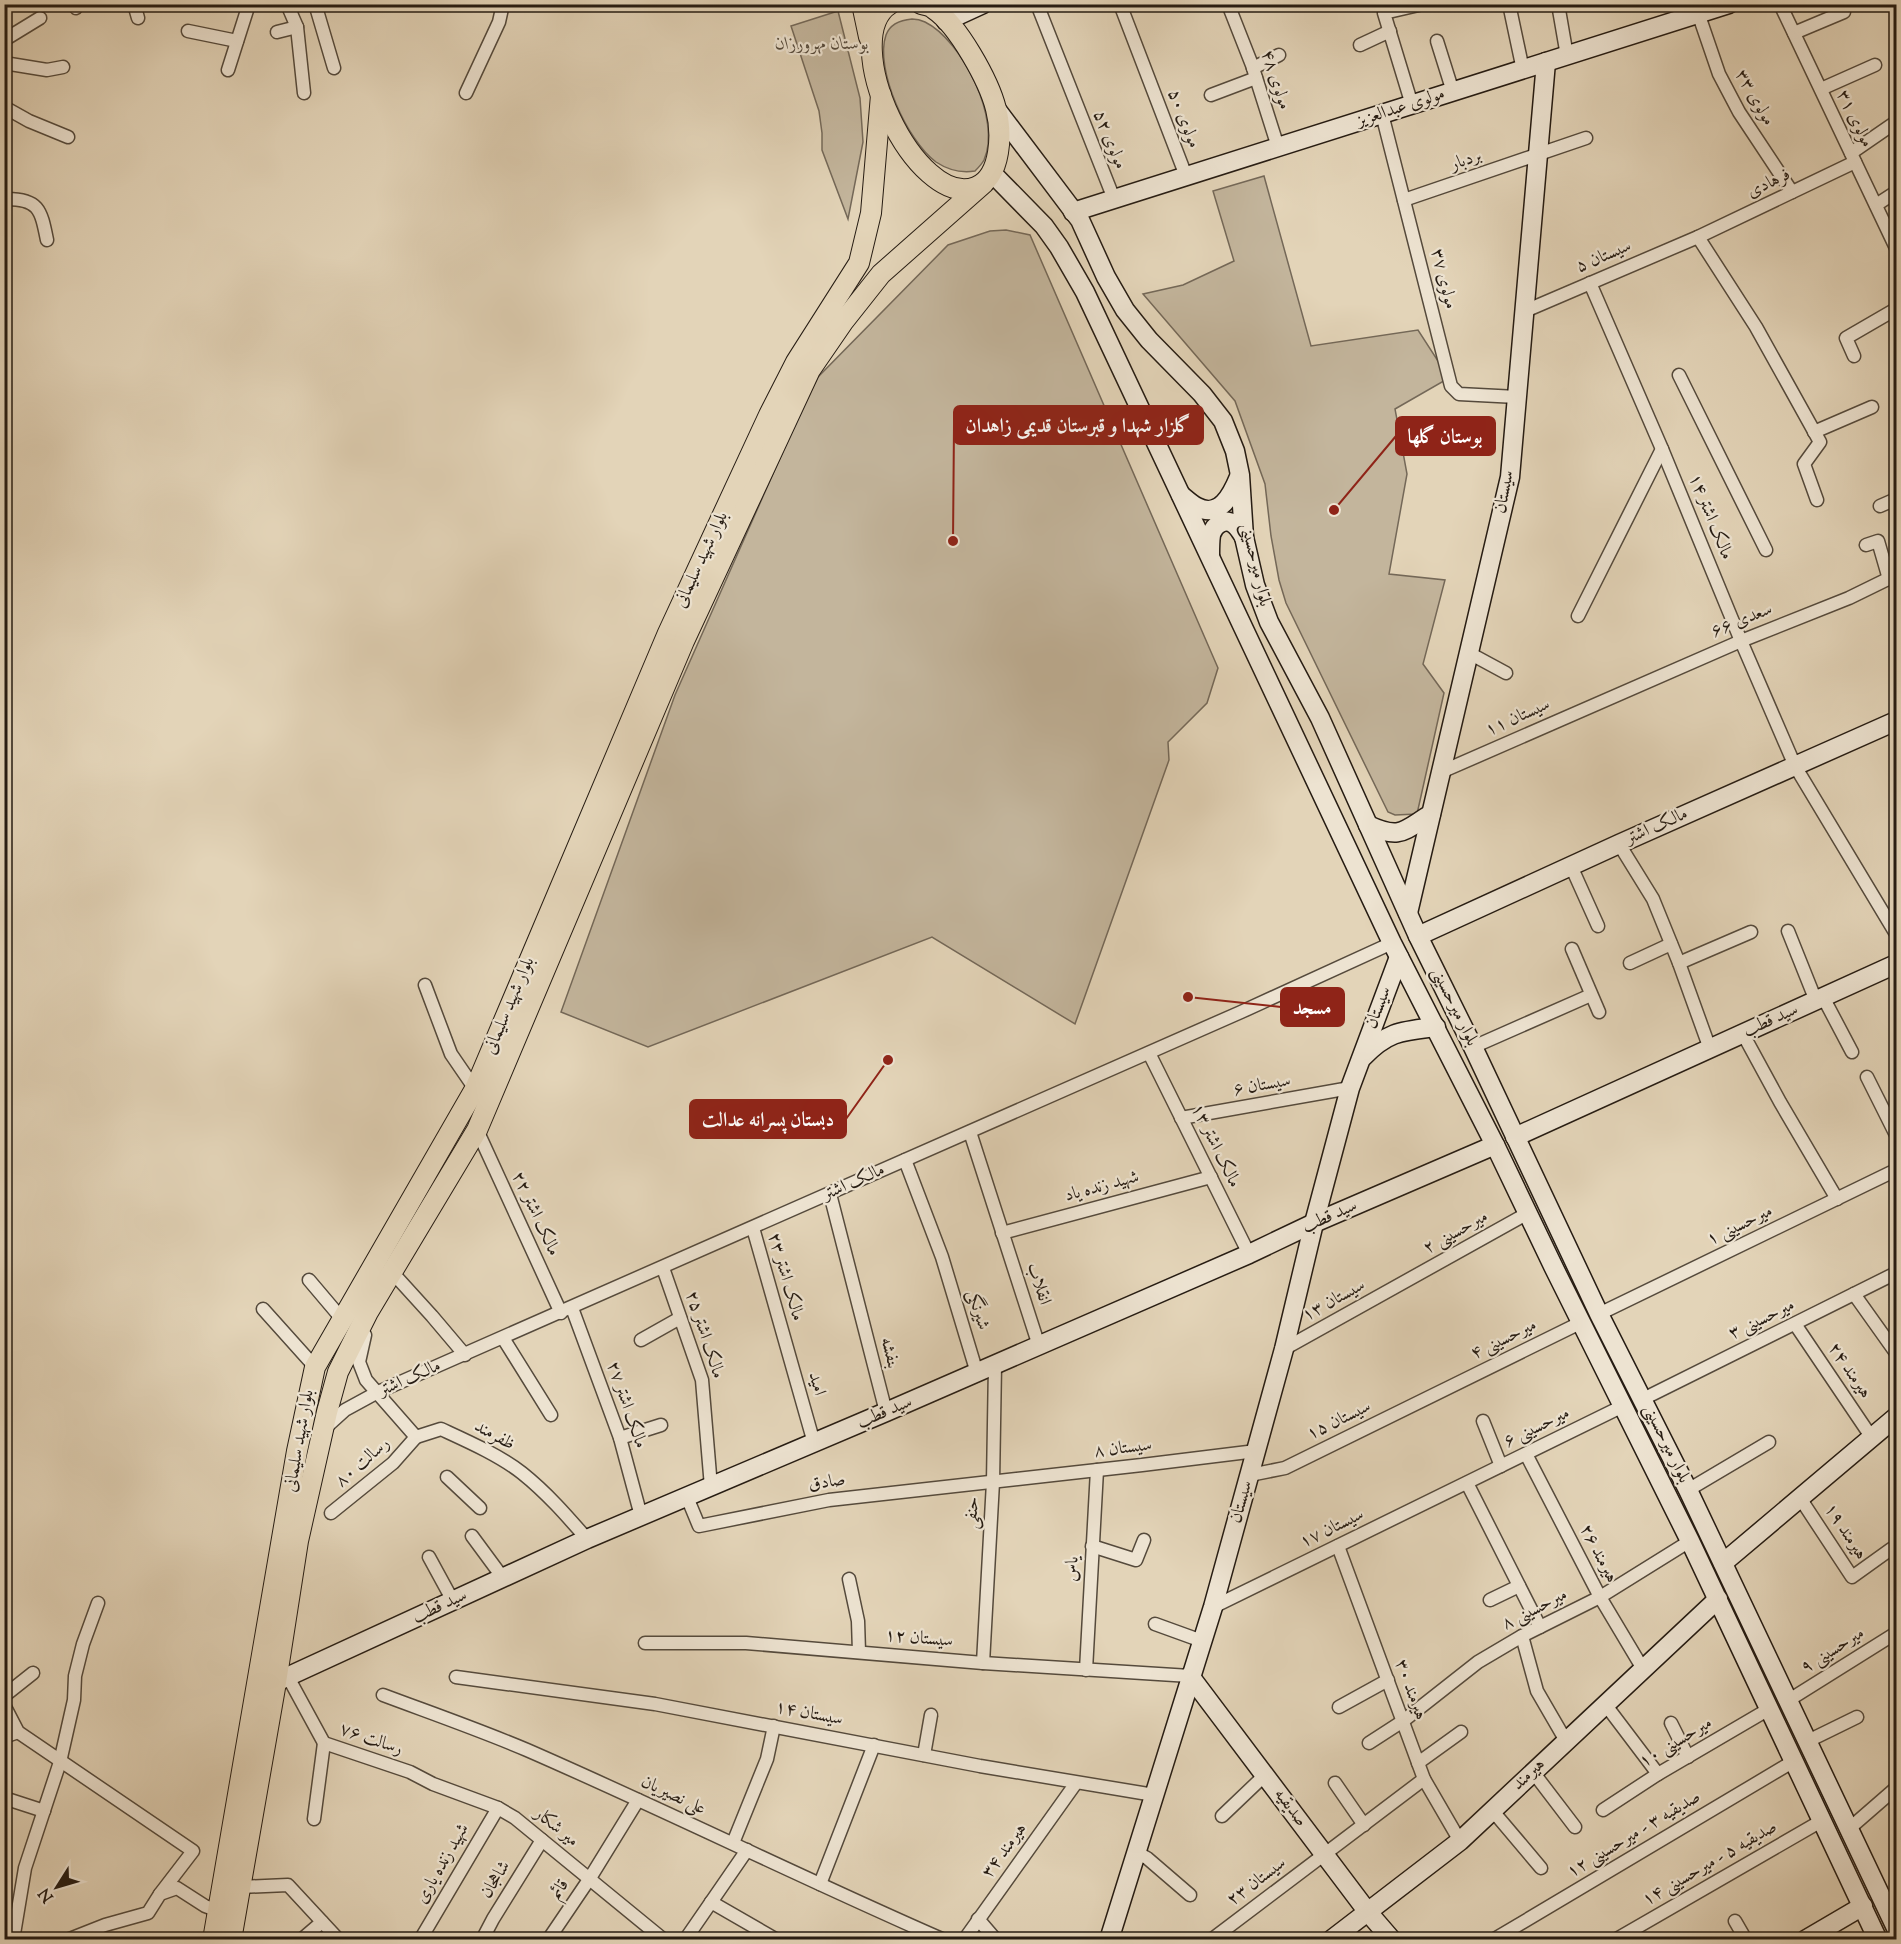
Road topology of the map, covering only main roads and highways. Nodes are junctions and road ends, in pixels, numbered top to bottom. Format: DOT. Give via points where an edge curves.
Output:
graph roads {
  1 [pos="862,4"];
  2 [pos="890,4"];
  3 [pos="983,4"];
  4 [pos="1729,4"];
  5 [pos="1696,9"];
  6 [pos="934,10"];
  7 [pos="871,44"];
  8 [pos="1546,62"];
  9 [pos="881,95"];
  10 [pos="996,110"];
  11 [pos="988,178"];
  12 [pos="1073,212"];
  13 [pos="1240,475"];
  14 [pos="1180,494"];
  15 [pos="1244,537"];
  16 [pos="1209,556"];
  17 [pos="1896,721"];
  18 [pos="1431,814"];
  19 [pos="1368,825"];
  20 [pos="1408,913"];
  21 [pos="1418,936"];
  22 [pos="1395,950"];
  23 [pos="1896,964"];
  24 [pos="1436,1028"];
  25 [pos="1360,1060"];
  26 [pos="1515,1137"];
  27 [pos="1495,1145"];
  28 [pos="1314,1223"];
  29 [pos="1574,1260"];
  30 [pos="1554,1268"];
  31 [pos="1896,1417"];
  32 [pos="1723,1563"];
  33 [pos="1718,1599"];
  34 [pos="1777,1675"];
  35 [pos="1190,1676"];
  36 [pos="282,1679"];
  37 [pos="1758,1684"];
  38 [pos="1863,1906"];
  39 [pos="1367,1911"];
  40 [pos="1895,1919"];
  41 [pos="213,1940"];
  42 [pos="231,1940"];
  43 [pos="1109,1940"];
  44 [pos="1331,1940"];
  45 [pos="1392,1940"];
  46 [pos="1805,1940"];
  47 [pos="1878,1940"];
  1 -- 7 [label="main road"];
  2 -- 7 [label="main road" via="876,18"];
  3 -- 6 [label="main road"];
  4 -- 5 [label="main road, مولوی عبدالعزیز"];
  5 -- 8 [label="main road, مولوی عبدالعزیز"];
  6 -- 10 [label="main road" via="977,64"];
  7 -- 9 [label="main road"];
  8 -- 12 [label="main road, مولوی عبدالعزیز"];
  8 -- 18 [label="main road, سیستان" via="1510,477"];
  9 -- 11 [label="main road" via="898,133 932,175 955,187 974,188"];
  9 -- 41 [label="main road, بلوار شهید سلیمانی" via="871,213 859,263 795,362 768,415 668,633 475,1089 315,1367"];
  10 -- 11 [label="main road" via="998,147"];
  10 -- 12 [label="main road, بلوار میرحسینی"];
  11 -- 14 [label="main road, بلوار میرحسینی" via="1044,226 1059,247 1085,292"];
  11 -- 36 [label="main road, بلوار شهید سلیمانی" via="881,274 810,370 684,641 477,1130 351,1344 338,1372 322,1431 298,1541"];
  12 -- 13 [label="main road, بلوار میرحسینی" via="1125,310 1223,421"];
  13 -- 14 [label="main road" via="1226,502 1218,508 1197,507"];
  13 -- 15 [label="main road, بلوار میرحسینی"];
  14 -- 16 [label="main road, بلوار میرحسینی"];
  15 -- 16 [label="main road" via="1235,525 1221,523 1211,534"];
  15 -- 19 [label="main road, بلوار میرحسینی" via="1269,622 1320,718"];
  16 -- 22 [label="main road, بلوار میرحسینی"];
  17 -- 21 [label="main road, مالک اشتر"];
  18 -- 19 [label="main road" via="1399,833 1385,833"];
  18 -- 20 [label="main road, سیستان"];
  19 -- 20 [label="main road, بلوار میرحسینی"];
  20 -- 21 [label="main road, بلوار میرحسینی"];
  21 -- 26 [label="main road, بلوار میرحسینی"];
  22 -- 24 [label="main road, بلوار میرحسینی"];
  22 -- 25 [label="main road, سیستان"];
  23 -- 26 [label="main road, سید قطب"];
  24 -- 25 [label="main road, سیستان" via="1390,1035"];
  24 -- 27 [label="main road, بلوار میرحسینی"];
  25 -- 28 [label="main road, سیستان"];
  26 -- 29 [label="main road, بلوار میرحسینی"];
  27 -- 28 [label="main road, سید قطب"];
  27 -- 30 [label="main road, بلوار میرحسینی"];
  28 -- 35 [label="main road, سیستان" via="1250,1475"];
  28 -- 36 [label="main road, سید قطب" via="977,1373 587,1539"];
  29 -- 30 [label="main road"];
  29 -- 32 [label="main road, بلوار میرحسینی"];
  30 -- 33 [label="main road, بلوار میرحسینی"];
  31 -- 32 [label="main road"];
  32 -- 34 [label="main road, بلوار میرحسینی"];
  33 -- 37 [label="main road, بلوار میرحسینی"];
  33 -- 39 [label="main road, هیرمند" via="1460,1840"];
  34 -- 37 [label="main road"];
  34 -- 40 [label="main road, بلوار میرحسینی"];
  35 -- 39 [label="main road, صدیقیه"];
  35 -- 43 [label="main road, سیستان"];
  36 -- 42 [label="main road, بلوار شهید سلیمانی"];
  37 -- 38 [label="main road, بلوار میرحسینی"];
  38 -- 46 [label="main road"];
  38 -- 47 [label="main road, بلوار میرحسینی"];
  39 -- 44 [label="main road, هیرمند"];
  39 -- 45 [label="main road, صدیقیه"];
}
